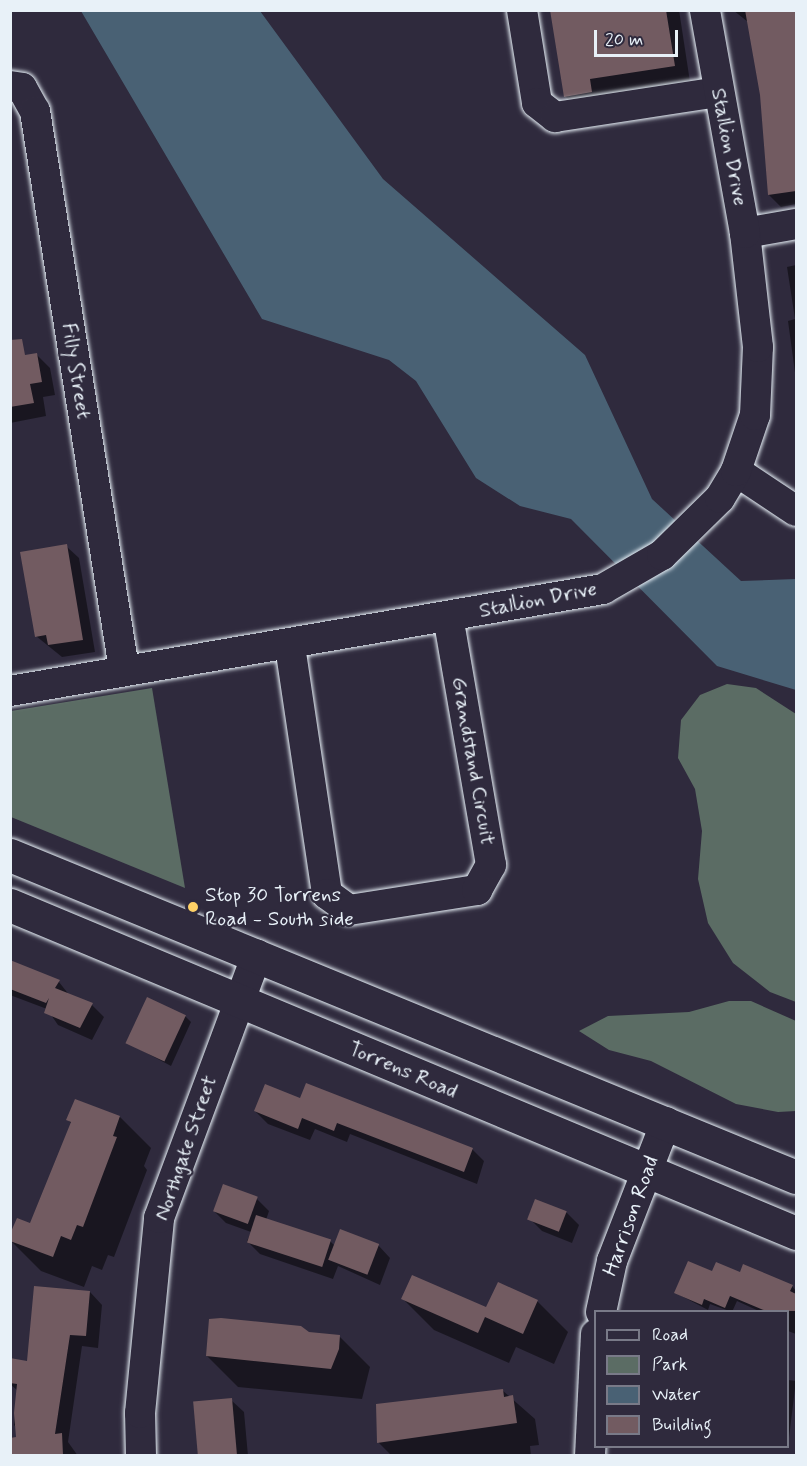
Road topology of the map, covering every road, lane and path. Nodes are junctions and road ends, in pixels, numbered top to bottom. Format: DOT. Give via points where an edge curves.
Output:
graph roads {
  1 [pos="522,10"];
  2 [pos="705,10"];
  3 [pos="10,86"];
  4 [pos="717,92"];
  5 [pos="796,224"];
  6 [pos="745,233"];
  7 [pos="736,471"];
  8 [pos="796,511"];
  9 [pos="448,617"];
  10 [pos="290,646"];
  11 [pos="124,669"];
  12 [pos="10,691"];
  13 [pos="10,855"];
  14 [pos="10,905"];
  15 [pos="257,955"];
  16 [pos="240,1002"];
  17 [pos="666,1122"];
  18 [pos="646,1172"];
  19 [pos="796,1177"];
  20 [pos="796,1233"];
  21 [pos="600,1310"];
  22 [pos="594,1374"];
  23 [pos="141,1455"];
  24 [pos="590,1455"];
  1 -- 4 [label="street" via="537,103 555,117"];
  2 -- 4 [label="street, Stallion Drive"];
  3 -- 11 [label="street, Filly Street" via="22,88 35,111"];
  4 -- 6 [label="street, Stallion Drive"];
  5 -- 6 [label="street"];
  6 -- 7 [label="street, Stallion Drive" via="758,347 755,415"];
  7 -- 8 [label="street"];
  7 -- 9 [label="street, Stallion Drive" via="720,498 662,555 603,589"];
  9 -- 10 [label="street, Stallion Drive"];
  9 -- 10 [label="street, Grandstand Circuit" via="491,865 477,890 349,910 327,894"];
  10 -- 11 [label="street, Stallion Drive"];
  11 -- 12 [label="street, Stallion Drive"];
  13 -- 15 [label="main road"];
  14 -- 16 [label="main road, Torrens Road"];
  15 -- 16 [label="street, Northgate Street"];
  15 -- 17 [label="main road"];
  16 -- 18 [label="main road, Torrens Road"];
  16 -- 23 [label="street, Northgate Street" via="173,1172 159,1218 140,1413"];
  17 -- 18 [label="street, Harrison Road"];
  17 -- 19 [label="main road"];
  18 -- 20 [label="main road, Torrens Road"];
  18 -- 21 [label="street, Harrison Road" via="612,1261"];
  22 -- 24 [label="street"];
}
